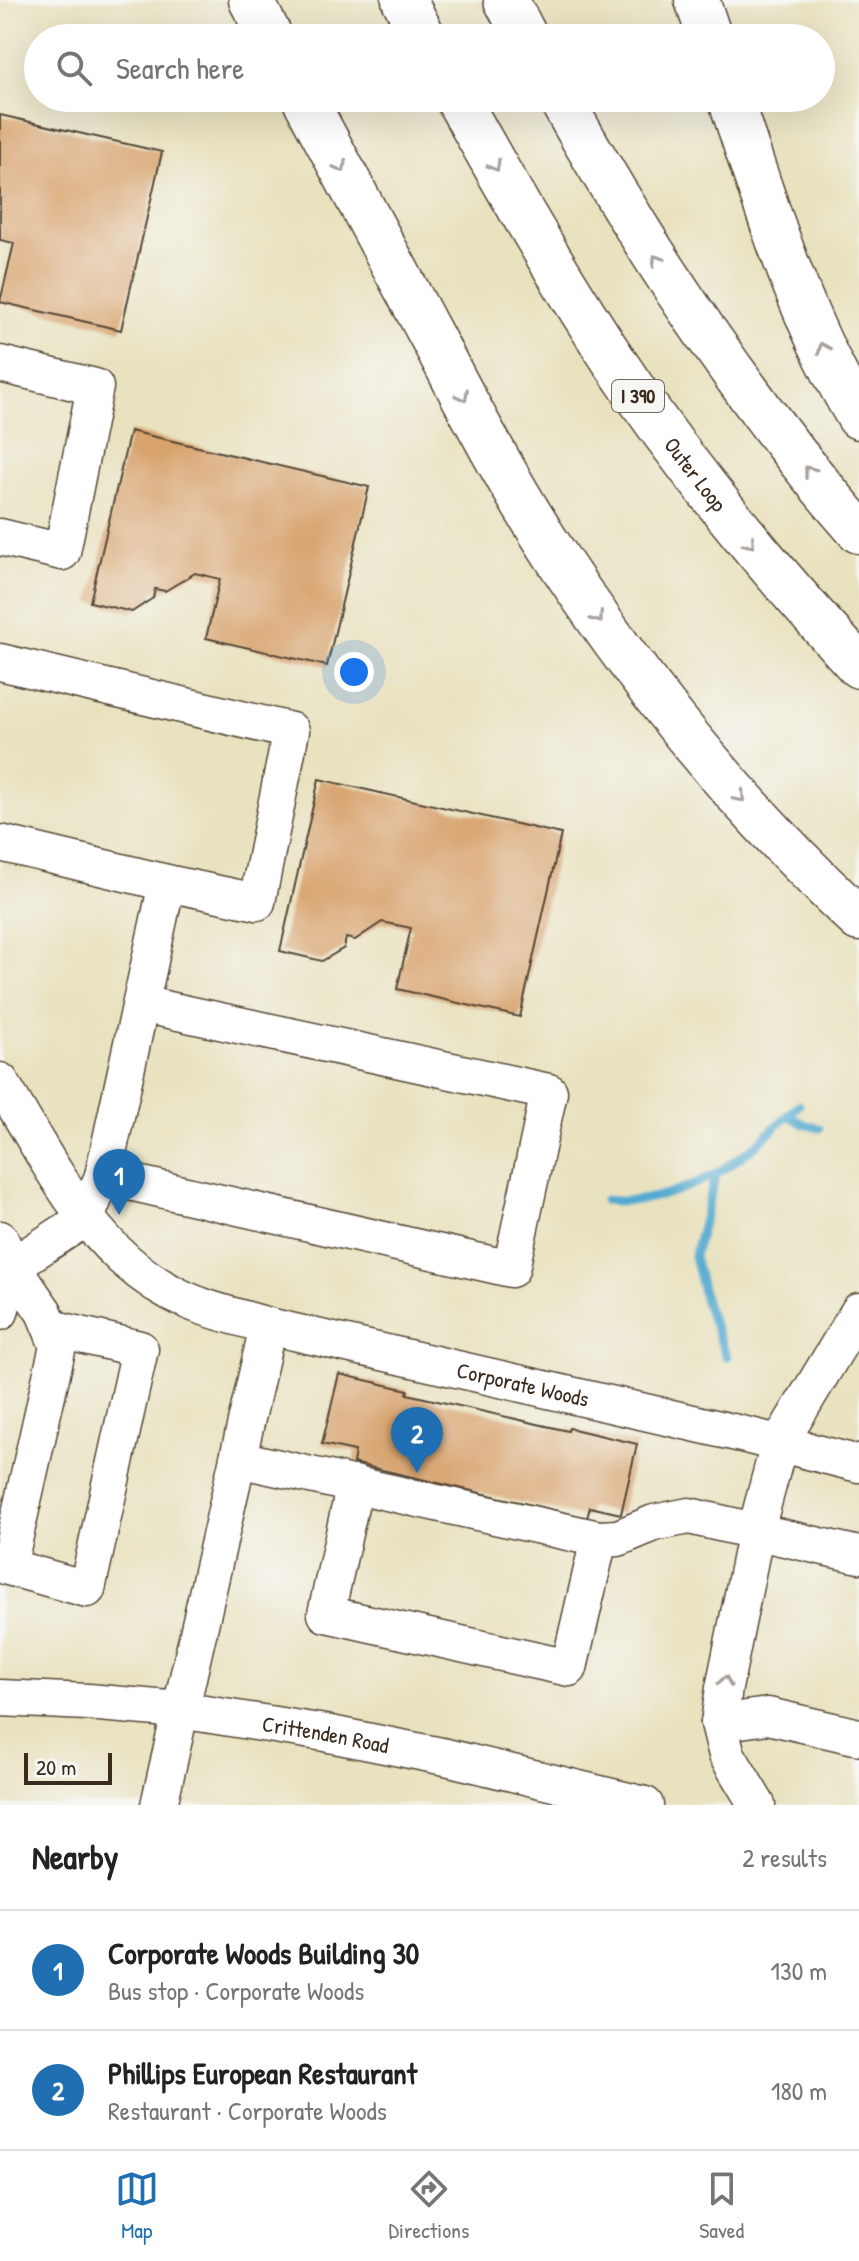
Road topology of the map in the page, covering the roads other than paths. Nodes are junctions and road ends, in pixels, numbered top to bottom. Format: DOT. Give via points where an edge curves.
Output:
graph roads {
  1 [pos="251,0"];
  2 [pos="260,0"];
  3 [pos="404,0"];
  4 [pos="506,0"];
  5 [pos="697,0"];
  6 [pos="266,24"];
  7 [pos="269,24"];
  8 [pos="417,24"];
  9 [pos="519,24"];
  10 [pos="705,24"];
  11 [pos="311,112"];
  12 [pos="465,112"];
  13 [pos="568,112"];
  14 [pos="735,112"];
  15 [pos="0,364"];
  16 [pos="859,417"];
  17 [pos="859,531"];
  18 [pos="0,537"];
  19 [pos="0,662"];
  20 [pos="859,666"];
  21 [pos="0,843"];
  22 [pos="167,883"];
  23 [pos="859,919"];
  24 [pos="141,1004"];
  25 [pos="0,1081"];
  26 [pos="103,1176"];
  27 [pos="86,1218"];
  28 [pos="4,1255"];
  29 [pos="859,1311"];
  30 [pos="0,1312"];
  31 [pos="268,1326"];
  32 [pos="51,1328"];
  33 [pos="779,1444"];
  34 [pos="238,1459"];
  35 [pos="859,1464"];
  36 [pos="355,1484"];
  37 [pos="756,1530"];
  38 [pos="599,1539"];
  39 [pos="859,1555"];
  40 [pos="4,1566"];
  41 [pos="0,1698"];
  42 [pos="180,1710"];
  43 [pos="719,1723"];
  44 [pos="859,1737"];
  45 [pos="159,1805"];
  46 [pos="645,1805"];
  47 [pos="757,1805"];
  1 -- 6 [label="highway"];
  2 -- 7 [label="highway"];
  3 -- 8 [label="highway"];
  4 -- 9 [label="highway"];
  5 -- 10 [label="highway"];
  11 -- 23 [label="highway, one-way" via="475,418 567,573 689,738"];
  12 -- 20 [label="highway, Outer Loop / I 390, one-way" via="551,261 648,410 741,531"];
  17 -- 13 [label="highway, one-way" via="716,348 656,260"];
  16 -- 14 [label="highway, one-way" via="798,290"];
  15 -- 18 [label="street" via="95,387 62,552"];
  19 -- 22 [label="street" via="291,731 257,902"];
  21 -- 22 [label="street"];
  22 -- 24 [label="street"];
  24 -- 26 [label="street"];
  24 -- 26 [label="street" via="549,1092 514,1256 511,1269"];
  25 -- 27 [label="street, Corporate Woods"];
  26 -- 27 [label="street"];
  27 -- 28 [label="street"];
  27 -- 31 [label="street, Corporate Woods" via="126,1261 171,1293"];
  28 -- 30 [label="street"];
  28 -- 32 [label="street"];
  29 -- 33 [label="street"];
  31 -- 33 [label="street, Corporate Woods"];
  31 -- 34 [label="street"];
  32 -- 40 [label="street" via="58,1346"];
  32 -- 40 [label="street" via="140,1349 87,1589"];
  33 -- 35 [label="street, Corporate Woods"];
  33 -- 37 [label="street"];
  34 -- 36 [label="street"];
  34 -- 42 [label="street"];
  36 -- 38 [label="street"];
  36 -- 38 [label="street" via="326,1614 569,1668"];
  37 -- 38 [label="street" via="689,1516"];
  37 -- 39 [label="street"];
  43 -- 37 [label="street, one-way"];
  41 -- 42 [label="street, Crittenden Road"];
  42 -- 45 [label="street"];
  42 -- 46 [label="street, Crittenden Road" via="446,1757"];
  43 -- 44 [label="street" via="768,1716"];
  43 -- 47 [label="street" via="727,1755"];
}
